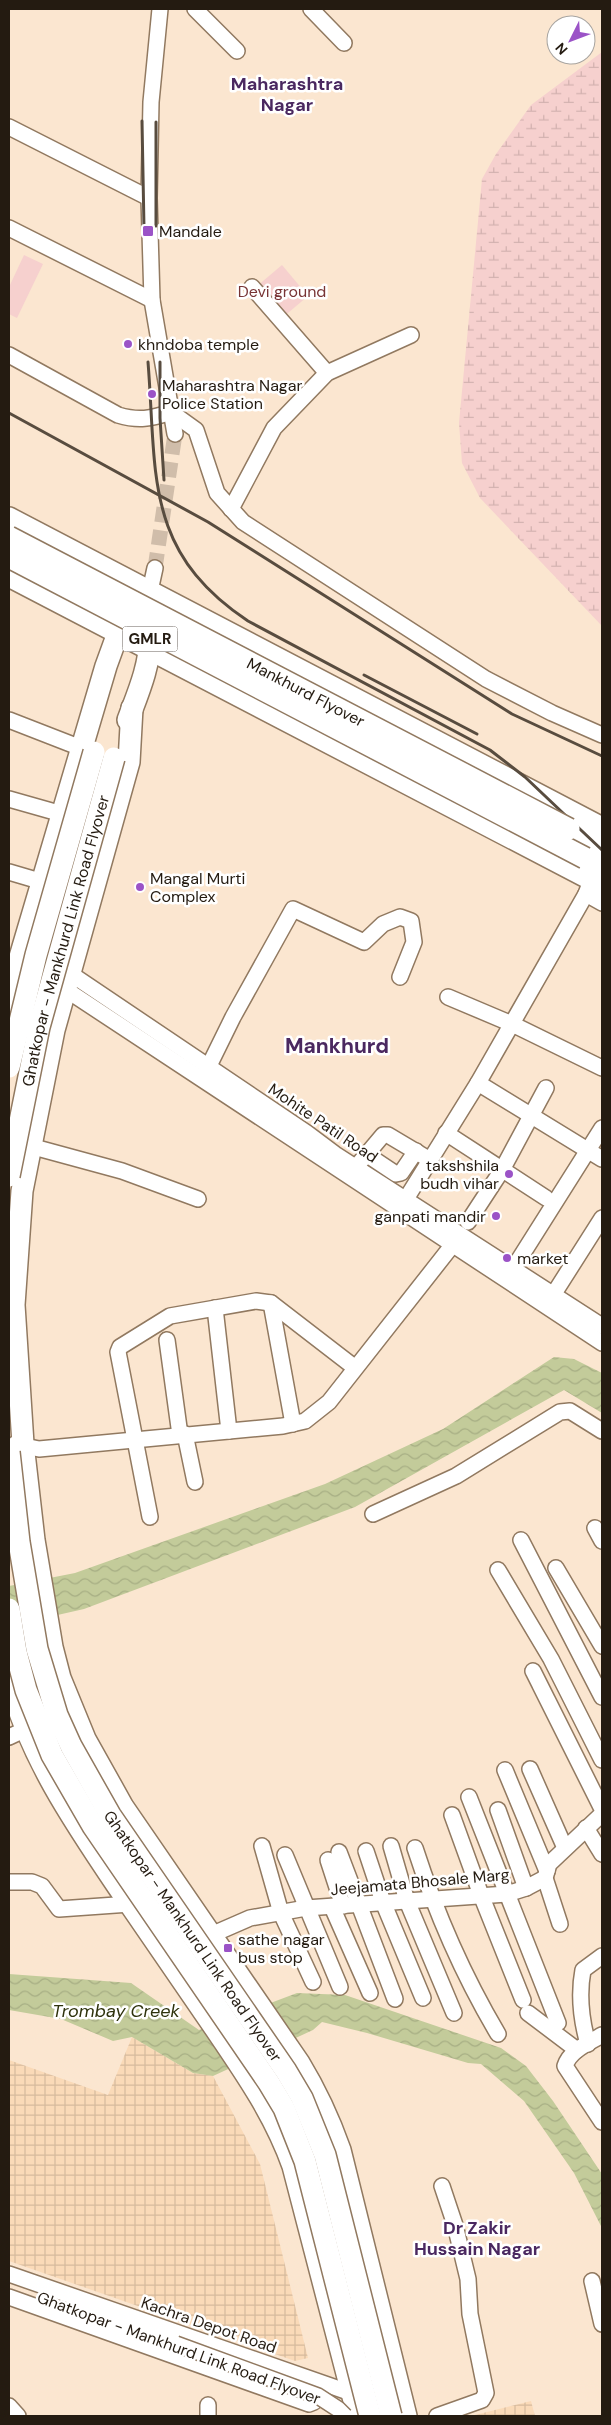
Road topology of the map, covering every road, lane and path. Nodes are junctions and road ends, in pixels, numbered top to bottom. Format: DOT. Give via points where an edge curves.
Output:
graph roads {
  1 [pos="160,9"];
  2 [pos="195,9"];
  3 [pos="310,9"];
  4 [pos="344,43"];
  5 [pos="237,51"];
  6 [pos="9,127"];
  7 [pos="149,198"];
  8 [pos="9,228"];
  9 [pos="252,287"];
  10 [pos="152,300"];
  11 [pos="411,335"];
  12 [pos="9,355"];
  13 [pos="327,373"];
  14 [pos="171,412"];
  15 [pos="176,434"];
  16 [pos="231,509"];
  17 [pos="9,518"];
  18 [pos="9,537"];
  19 [pos="9,557"];
  20 [pos="155,568"];
  21 [pos="9,576"];
  22 [pos="150,591"];
  23 [pos="118,633"];
  24 [pos="150,650"];
  25 [pos="184,668"];
  26 [pos="141,685"];
  27 [pos="132,708"];
  28 [pos="9,720"];
  29 [pos="602,735"];
  30 [pos="87,750"];
  31 [pos="9,799"];
  32 [pos="62,814"];
  33 [pos="602,828"];
  34 [pos="9,872"];
  35 [pos="593,872"];
  36 [pos="43,882"];
  37 [pos="602,903"];
  38 [pos="19,963"];
  39 [pos="400,977"];
  40 [pos="68,981"];
  41 [pos="448,997"];
  42 [pos="9,1007"];
  43 [pos="512,1024"];
  44 [pos="9,1068"];
  45 [pos="602,1068"];
  46 [pos="206,1073"];
  47 [pos="478,1082"];
  48 [pos="546,1088"];
  49 [pos="531,1115"];
  50 [pos="602,1128"];
  51 [pos="446,1133"];
  52 [pos="30,1146"];
  53 [pos="588,1150"];
  54 [pos="416,1152"];
  55 [pos="366,1154"];
  56 [pos="602,1159"];
  57 [pos="430,1160"];
  58 [pos="339,1163"];
  59 [pos="356,1168"];
  60 [pos="502,1170"];
  61 [pos="9,1176"];
  62 [pos="546,1198"];
  63 [pos="198,1199"];
  64 [pos="403,1204"];
  65 [pos="602,1218"];
  66 [pos="460,1234"];
  67 [pos="514,1269"];
  68 [pos="550,1300"];
  69 [pos="271,1303"];
  70 [pos="216,1308"];
  71 [pos="602,1326"];
  72 [pos="167,1340"];
  73 [pos="602,1343"];
  74 [pos="354,1367"];
  75 [pos="293,1424"];
  76 [pos="229,1431"];
  77 [pos="602,1431"];
  78 [pos="182,1435"];
  79 [pos="135,1438"];
  80 [pos="13,1447"];
  81 [pos="195,1482"];
  82 [pos="373,1514"];
  83 [pos="150,1516"];
  84 [pos="595,1528"];
  85 [pos="521,1540"];
  86 [pos="602,1542"];
  87 [pos="556,1568"];
  88 [pos="498,1570"];
  89 [pos="9,1609"];
  90 [pos="602,1646"];
  91 [pos="533,1670"];
  92 [pos="9,1677"];
  93 [pos="602,1697"];
  94 [pos="17,1733"];
  95 [pos="602,1760"];
  96 [pos="530,1769"];
  97 [pos="505,1770"];
  98 [pos="469,1797"];
  99 [pos="123,1807"];
  100 [pos="602,1809"];
  101 [pos="498,1810"];
  102 [pos="602,1814"];
  103 [pos="452,1815"];
  104 [pos="593,1830"];
  105 [pos="82,1834"];
  106 [pos="262,1846"];
  107 [pos="391,1846"];
  108 [pos="415,1848"];
  109 [pos="564,1848"];
  110 [pos="366,1852"];
  111 [pos="602,1854"];
  112 [pos="285,1855"];
  113 [pos="333,1856"];
  114 [pos="546,1874"];
  115 [pos="9,1882"];
  116 [pos="526,1888"];
  117 [pos="506,1894"];
  118 [pos="481,1895"];
  119 [pos="432,1899"];
  120 [pos="407,1901"];
  121 [pos="384,1902"];
  122 [pos="130,1904"];
  123 [pos="344,1906"];
  124 [pos="306,1908"];
  125 [pos="281,1913"];
  126 [pos="560,1924"];
  127 [pos="211,1935"];
  128 [pos="602,1956"];
  129 [pos="313,1982"];
  130 [pos="340,1988"];
  131 [pos="370,1993"];
  132 [pos="423,1998"];
  133 [pos="395,1999"];
  134 [pos="454,2013"];
  135 [pos="558,2023"];
  136 [pos="498,2034"];
  137 [pos="594,2042"];
  138 [pos="602,2122"];
  139 [pos="442,2186"];
  140 [pos="9,2274"];
  141 [pos="592,2282"];
  142 [pos="9,2286"];
  143 [pos="9,2297"];
  144 [pos="602,2324"];
  145 [pos="399,2382"];
  146 [pos="323,2383"];
  147 [pos="351,2393"];
  148 [pos="9,2406"];
  149 [pos="18,2416"];
  150 [pos="345,2416"];
  151 [pos="358,2416"];
  152 [pos="370,2416"];
  153 [pos="391,2416"];
  154 [pos="406,2416"];
  155 [pos="437,2416"];
  1 -- 7 [label="street" via="151,102"];
  2 -- 5 [label="street"];
  3 -- 4 [label="street"];
  6 -- 7 [label="street"];
  7 -- 10 [label="street"];
  8 -- 10 [label="street"];
  9 -- 13 [label="street"];
  10 -- 14 [label="street"];
  11 -- 13 [label="street"];
  12 -- 14 [label="street" via="118,415 147,420"];
  13 -- 16 [label="street" via="274,428"];
  14 -- 15 [label="street"];
  14 -- 16 [label="street" via="196,430 217,493"];
  16 -- 29 [label="street" via="243,522 486,679"];
  17 -- 22 [label="highway"];
  18 -- 35 [label="highway, Mankhurd Flyover, bridge" via="569,829"];
  19 -- 35 [label="highway, Mankhurd Flyover, bridge"];
  20 -- 22 [label="street"];
  21 -- 23 [label="highway"];
  22 -- 23 [label="highway, GMLR"];
  22 -- 24 [label="highway, GMLR"];
  22 -- 33 [label="highway"];
  23 -- 24 [label="highway"];
  23 -- 30 [label="highway, Ghatkopar - Mankhurd Link Road Flyover / GMLR" via="98,698"];
  24 -- 25 [label="highway"];
  24 -- 26 [label="highway, GMLR"];
  25 -- 26 [label="highway" via="166,672"];
  25 -- 35 [label="highway"];
  26 -- 27 [label="highway, GMLR"];
  27 -- 40 [label="highway" via="129,762"];
  27 -- 61 [label="highway, Ghatkopar - Mankhurd Link Road Flyover / GMLR, bridge" via="114,758 39,1027"];
  28 -- 30 [label="street"];
  30 -- 32 [label="highway"];
  30 -- 44 [label="highway, Ghatkopar - Mankhurd Link Road Flyover, bridge"];
  31 -- 32 [label="street"];
  32 -- 36 [label="highway"];
  34 -- 36 [label="street"];
  35 -- 37 [label="street"];
  35 -- 43 [label="street"];
  36 -- 38 [label="highway"];
  38 -- 40 [label="street, Mohite Patil Road"];
  38 -- 42 [label="highway"];
  39 -- 46 [label="street" via="414,942 411,921 400,917 383,924 364,942 293,909"];
  40 -- 46 [label="street, Mohite Patil Road"];
  40 -- 52 [label="highway" via="54,1030"];
  41 -- 43 [label="street"];
  43 -- 45 [label="street"];
  43 -- 47 [label="street"];
  46 -- 58 [label="street, Mohite Patil Road" via="260,1109 307,1132"];
  47 -- 49 [label="street"];
  47 -- 51 [label="street"];
  48 -- 49 [label="street"];
  49 -- 53 [label="street"];
  49 -- 60 [label="street"];
  50 -- 53 [label="street"];
  51 -- 57 [label="street"];
  51 -- 60 [label="street"];
  52 -- 63 [label="street" via="122,1171"];
  52 -- 80 [label="highway" via="20,1209 14,1305"];
  53 -- 56 [label="street"];
  53 -- 67 [label="street"];
  54 -- 55 [label="street" via="383,1135"];
  54 -- 55 [label="street" via="401,1173 396,1174"];
  54 -- 57 [label="street"];
  55 -- 59 [label="street"];
  57 -- 64 [label="street"];
  58 -- 59 [label="street, Mohite Patil Road"];
  58 -- 64 [label="street"];
  59 -- 64 [label="street, Mohite Patil Road"];
  60 -- 62 [label="street"];
  60 -- 66 [label="street"];
  64 -- 66 [label="street, Mohite Patil Road"];
  65 -- 68 [label="street"];
  66 -- 67 [label="street, Mohite Patil Road"];
  66 -- 68 [label="street"];
  66 -- 74 [label="street"];
  67 -- 68 [label="street, Mohite Patil Road"];
  68 -- 71 [label="street, Mohite Patil Road"];
  68 -- 73 [label="street"];
  69 -- 70 [label="street" via="256,1301"];
  69 -- 74 [label="street"];
  69 -- 75 [label="street"];
  70 -- 76 [label="street"];
  70 -- 79 [label="street" via="170,1316 120,1347 118,1352"];
  72 -- 78 [label="street"];
  74 -- 75 [label="street" via="329,1402 305,1421"];
  75 -- 76 [label="street"];
  76 -- 78 [label="street"];
  77 -- 82 [label="street" via="570,1411 560,1412 456,1476"];
  78 -- 79 [label="street"];
  78 -- 81 [label="street"];
  79 -- 80 [label="street" via="39,1449"];
  79 -- 83 [label="street"];
  80 -- 99 [label="highway" via="34,1540 52,1647 71,1709"];
  80 -- 153 [label="highway, Ghatkopar - Mankhurd Link Road Flyover, bridge" via="19,1542 37,1649 57,1715 110,1815 302,2098 325,2155"];
  84 -- 86 [label="street"];
  85 -- 93 [label="street"];
  87 -- 90 [label="street"];
  88 -- 95 [label="street" via="551,1659"];
  89 -- 152 [label="highway, Ghatkopar - Mankhurd Link Road Flyover, bridge" via="26,1690 56,1762 92,1826 269,2083 295,2133"];
  91 -- 100 [label="street"];
  92 -- 94 [label="highway"];
  94 -- 105 [label="highway" via="40,1761"];
  96 -- 109 [label="street"];
  97 -- 114 [label="street"];
  98 -- 117 [label="street"];
  99 -- 105 [label="highway"];
  99 -- 127 [label="highway"];
  101 -- 116 [label="street"];
  102 -- 104 [label="street, Jeejamata Bhosale Marg"];
  103 -- 118 [label="street"];
  104 -- 109 [label="street, Jeejamata Bhosale Marg"];
  104 -- 111 [label="street"];
  105 -- 122 [label="highway"];
  106 -- 125 [label="street"];
  107 -- 120 [label="street"];
  108 -- 119 [label="street"];
  109 -- 114 [label="street, Jeejamata Bhosale Marg" via="549,1864"];
  110 -- 121 [label="street"];
  112 -- 124 [label="street"];
  113 -- 123 [label="street"];
  114 -- 116 [label="street, Jeejamata Bhosale Marg"];
  114 -- 126 [label="street"];
  115 -- 122 [label="street" via="32,1882 42,1886 59,1909"];
  116 -- 117 [label="street, Jeejamata Bhosale Marg"];
  117 -- 118 [label="street, Jeejamata Bhosale Marg"];
  117 -- 135 [label="street"];
  118 -- 119 [label="street, Jeejamata Bhosale Marg"];
  118 -- 137 [label="street" via="526,2006"];
  119 -- 120 [label="street, Jeejamata Bhosale Marg"];
  119 -- 136 [label="street" via="473,1991"];
  120 -- 121 [label="street, Jeejamata Bhosale Marg"];
  120 -- 134 [label="street"];
  121 -- 123 [label="street, Jeejamata Bhosale Marg"];
  121 -- 132 [label="street"];
  122 -- 147 [label="highway" via="245,2072 275,2122 293,2166"];
  123 -- 124 [label="street, Jeejamata Bhosale Marg"];
  123 -- 131 [label="street"];
  123 -- 133 [label="street"];
  124 -- 125 [label="street, Jeejamata Bhosale Marg"];
  124 -- 130 [label="street"];
  125 -- 127 [label="street, Jeejamata Bhosale Marg" via="250,1918"];
  125 -- 129 [label="street"];
  127 -- 145 [label="highway" via="316,2091 340,2150"];
  128 -- 137 [label="street" via="583,1970 580,1984 580,2016"];
  137 -- 138 [label="street" via="567,2060 565,2066"];
  139 -- 155 [label="street" via="468,2279 470,2314 486,2393 482,2400"];
  140 -- 146 [label="street, Kachra Depot Road"];
  141 -- 144 [label="street"];
  142 -- 150 [label="street, Ghatkopar - Mankhurd Link Road Flyover, bridge" via="311,2393"];
  143 -- 146 [label="street" via="309,2404 314,2402"];
  145 -- 147 [label="street"];
  145 -- 154 [label="highway"];
  146 -- 147 [label="street, Kachra Depot Road"];
  147 -- 151 [label="highway"];
  148 -- 149 [label="street"];
}
